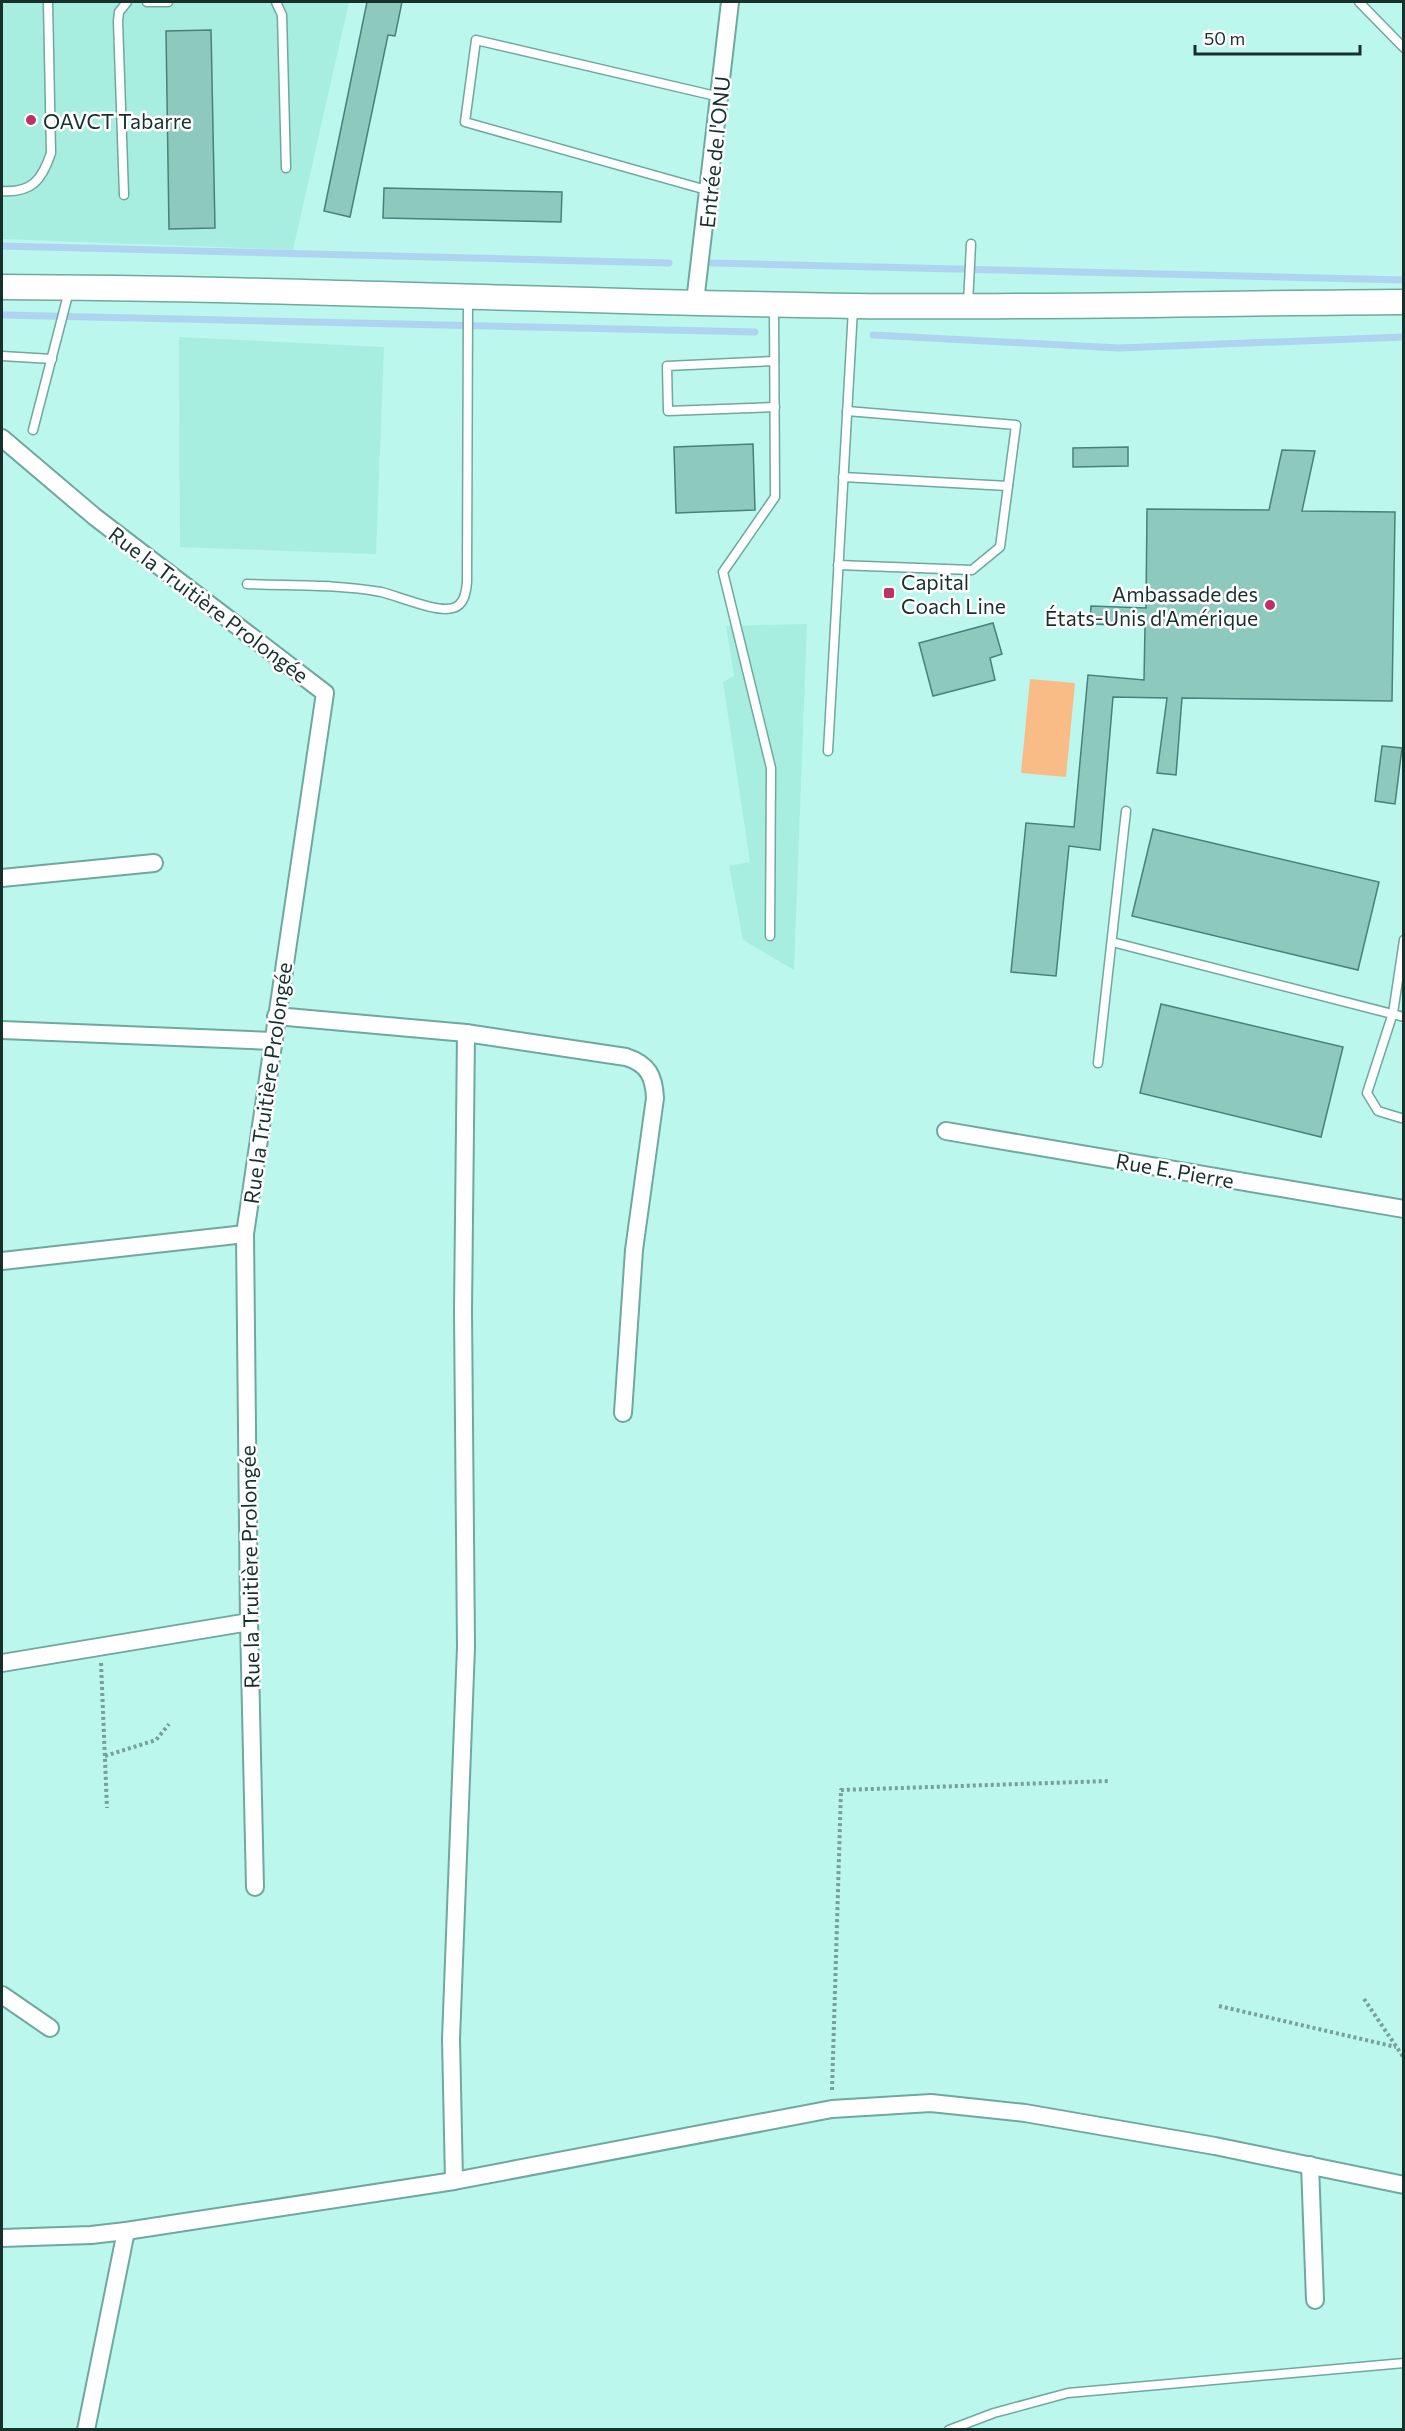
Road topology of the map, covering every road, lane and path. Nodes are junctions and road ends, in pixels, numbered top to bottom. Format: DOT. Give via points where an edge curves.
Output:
graph roads {
  1 [pos="48,2"];
  2 [pos="127,2"];
  3 [pos="147,2"];
  4 [pos="168,2"];
  5 [pos="276,2"];
  6 [pos="730,2"];
  7 [pos="1359,2"];
  8 [pos="1404,48"];
  9 [pos="720,97"];
  10 [pos="286,168"];
  11 [pos="2,191"];
  12 [pos="710,191"];
  13 [pos="124,195"];
  14 [pos="971,243"];
  15 [pos="2,287"];
  16 [pos="70,287"];
  17 [pos="468,299"];
  18 [pos="695,302"];
  19 [pos="1404,302"];
  20 [pos="774,303"];
  21 [pos="968,305"];
  22 [pos="853,306"];
  23 [pos="2,356"];
  24 [pos="52,359"];
  25 [pos="774,361"];
  26 [pos="775,406"];
  27 [pos="847,411"];
  28 [pos="33,430"];
  29 [pos="2,438"];
  30 [pos="843,477"];
  31 [pos="1008,486"];
  32 [pos="838,565"];
  33 [pos="247,584"];
  34 [pos="828,752"];
  35 [pos="1126,811"];
  36 [pos="154,863"];
  37 [pos="2,878"];
  38 [pos="770,936"];
  39 [pos="1404,940"];
  40 [pos="1112,942"];
  41 [pos="1393,1013"];
  42 [pos="276,1016"];
  43 [pos="1404,1017"];
  44 [pos="2,1030"];
  45 [pos="466,1033"];
  46 [pos="273,1041"];
  47 [pos="1098,1063"];
  48 [pos="1401,1118"];
  49 [pos="946,1131"];
  50 [pos="1404,1209"];
  51 [pos="245,1234"];
  52 [pos="2,1261"];
  53 [pos="623,1413"];
  54 [pos="249,1622"];
  55 [pos="101,1647"];
  56 [pos="2,1663"];
  57 [pos="169,1724"];
  58 [pos="105,1755"];
  59 [pos="1109,1781"];
  60 [pos="107,1808"];
  61 [pos="255,1887"];
  62 [pos="2,1995"];
  63 [pos="1364,1999"];
  64 [pos="1219,2006"];
  65 [pos="50,2028"];
  66 [pos="1396,2047"];
  67 [pos="1404,2058"];
  68 [pos="832,2109"];
  69 [pos="1310,2166"];
  70 [pos="454,2181"];
  71 [pos="1404,2185"];
  72 [pos="126,2231"];
  73 [pos="2,2238"];
  74 [pos="1315,2300"];
  75 [pos="1404,2363"];
  76 [pos="86,2430"];
  77 [pos="949,2430"];
  1 -- 11 [label="lane" via="51,153 45,172 34,183 17,192"];
  2 -- 13 [label="lane" via="118,21"];
  3 -- 4 [label="lane"];
  5 -- 10 [label="lane" via="282,15"];
  6 -- 9 [label="street, Entrée de l'ONU"];
  7 -- 8 [label="lane"];
  9 -- 12 [label="street, Entrée de l'ONU"];
  9 -- 12 [label="lane" via="476,40 465,122"];
  12 -- 18 [label="street, Entrée de l'ONU"];
  14 -- 21 [label="lane"];
  15 -- 16 [label="main road"];
  16 -- 17 [label="main road" via="244,288"];
  16 -- 24 [label="lane"];
  17 -- 18 [label="main road"];
  17 -- 33 [label="lane" via="467,582 461,603 442,609 372,591"];
  18 -- 20 [label="main road"];
  19 -- 21 [label="main road"];
  20 -- 22 [label="main road"];
  20 -- 25 [label="lane"];
  21 -- 22 [label="main road"];
  22 -- 27 [label="lane"];
  23 -- 24 [label="lane"];
  24 -- 28 [label="lane"];
  25 -- 26 [label="lane"];
  25 -- 26 [label="lane" via="667,366 669,411"];
  26 -- 38 [label="lane" via="775,497 723,572 771,768"];
  27 -- 30 [label="lane"];
  27 -- 31 [label="lane" via="1016,425"];
  29 -- 42 [label="street, Rue la Truitière Prolongée" via="95,517 325,693"];
  30 -- 31 [label="lane"];
  30 -- 32 [label="lane"];
  31 -- 32 [label="lane" via="1000,547 972,570"];
  32 -- 34 [label="lane"];
  35 -- 40 [label="lane"];
  36 -- 37 [label="street"];
  39 -- 41 [label="lane"];
  40 -- 41 [label="lane"];
  40 -- 47 [label="lane"];
  41 -- 43 [label="lane"];
  41 -- 48 [label="lane" via="1368,1093 1378,1111"];
  42 -- 45 [label="street"];
  42 -- 46 [label="street, Rue la Truitière Prolongée"];
  44 -- 46 [label="street"];
  45 -- 53 [label="street" via="627,1056 650,1071 655,1098 634,1250"];
  45 -- 70 [label="street" via="466,1647 452,2039"];
  46 -- 51 [label="street, Rue la Truitière Prolongée"];
  49 -- 50 [label="street, Rue E. Pierre"];
  51 -- 52 [label="street"];
  51 -- 54 [label="street, Rue la Truitière Prolongée"];
  54 -- 55 [label="street"];
  54 -- 61 [label="street, Rue la Truitière Prolongée"];
  55 -- 56 [label="street"];
  55 -- 58 [label="path"];
  57 -- 58 [label="path" via="156,1740"];
  58 -- 60 [label="path"];
  59 -- 68 [label="path" via="841,1790"];
  62 -- 65 [label="street"];
  63 -- 66 [label="path"];
  64 -- 66 [label="path"];
  66 -- 67 [label="path"];
  68 -- 69 [label="street" via="931,2103 1025,2113"];
  68 -- 70 [label="street"];
  69 -- 71 [label="street"];
  69 -- 74 [label="street"];
  70 -- 72 [label="street"];
  72 -- 73 [label="street"];
  72 -- 76 [label="street"];
  75 -- 77 [label="lane" via="1068,2393"];
}
